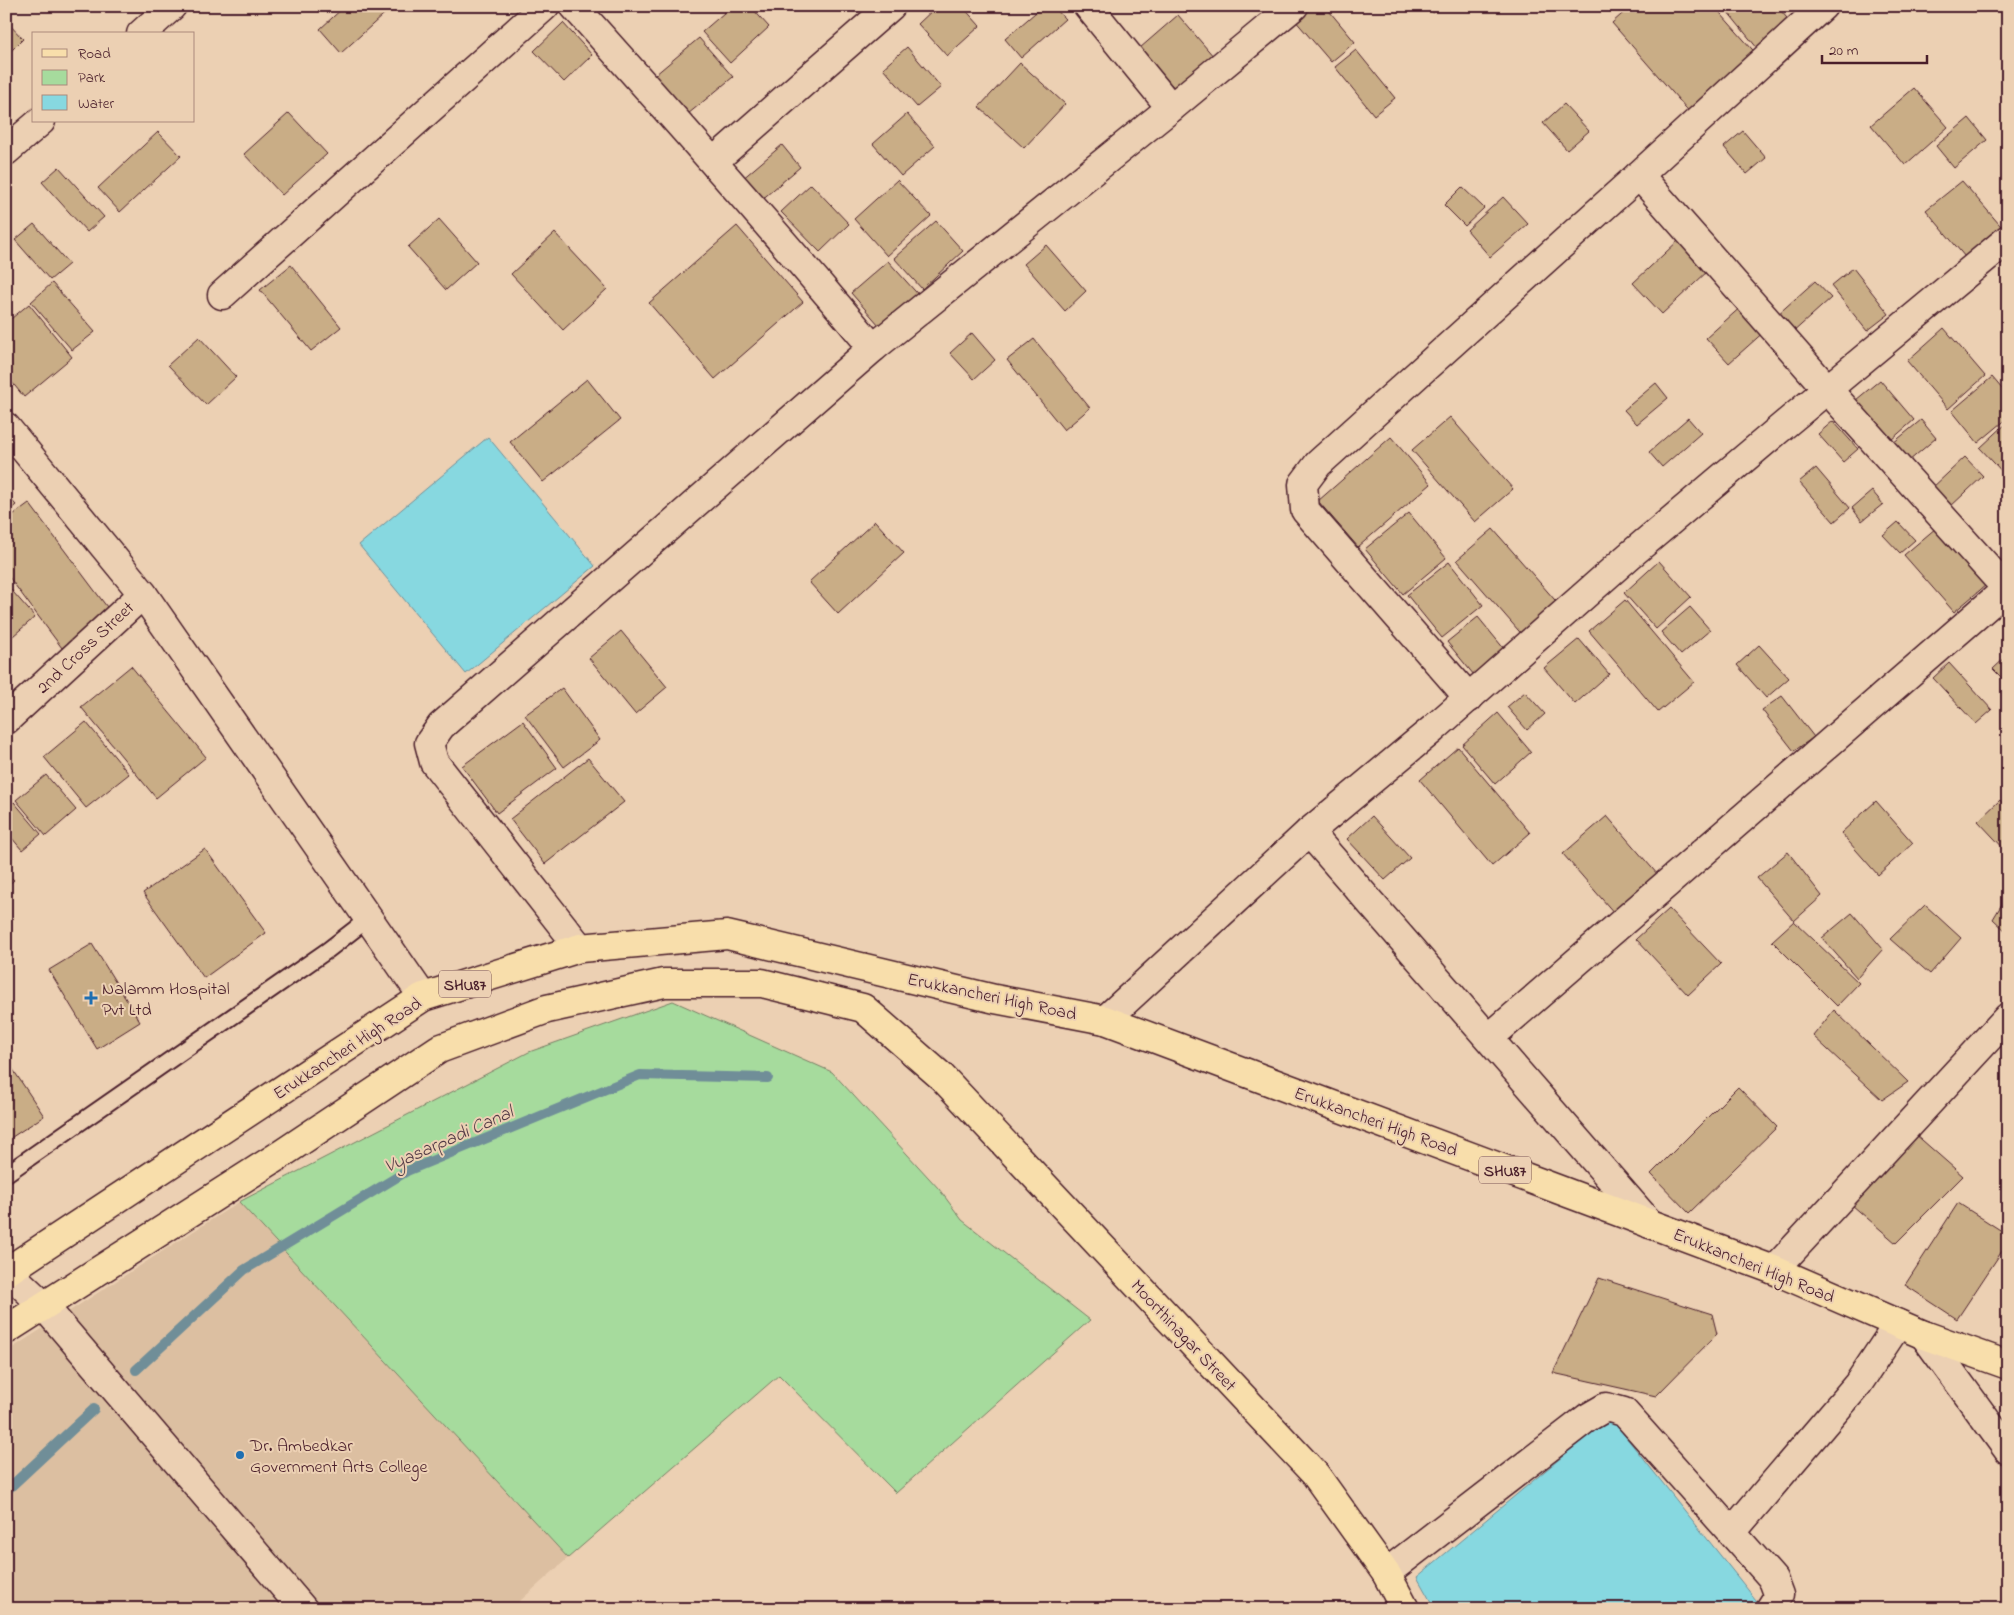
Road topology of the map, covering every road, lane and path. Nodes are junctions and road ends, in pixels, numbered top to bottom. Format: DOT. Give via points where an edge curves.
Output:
graph roads {
  1 [pos="172,6"];
  2 [pos="545,6"];
  3 [pos="574,6"];
  4 [pos="891,6"];
  5 [pos="1088,6"];
  6 [pos="1294,6"];
  7 [pos="1823,6"];
  8 [pos="143,32"];
  9 [pos="1171,108"];
  10 [pos="40,122"];
  11 [pos="6,151"];
  12 [pos="714,161"];
  13 [pos="1640,175"];
  14 [pos="2008,239"];
  15 [pos="222,296"];
  16 [pos="873,348"];
  17 [pos="1828,390"];
  18 [pos="6,427"];
  19 [pos="2008,588"];
  20 [pos="143,594"];
  21 [pos="1469,698"];
  22 [pos="6,720"];
  23 [pos="1309,832"];
  24 [pos="368,919"];
  25 [pos="580,948"];
  26 [pos="423,997"];
  27 [pos="2008,1017"];
  28 [pos="1105,1020"];
  29 [pos="1489,1038"];
  30 [pos="6,1174"];
  31 [pos="1650,1224"];
  32 [pos="1774,1270"];
  33 [pos="7,1271"];
  34 [pos="44,1306"];
  35 [pos="1898,1324"];
  36 [pos="6,1330"];
  37 [pos="1924,1335"];
  38 [pos="2008,1366"];
  39 [pos="2008,1450"];
  40 [pos="1732,1532"];
  41 [pos="1386,1573"];
  42 [pos="303,1609"];
  43 [pos="1405,1609"];
  44 [pos="1770,1609"];
  1 -- 8 [label="street"];
  2 -- 15 [label="street"];
  3 -- 12 [label="street"];
  4 -- 12 [label="street"];
  5 -- 9 [label="street"];
  6 -- 9 [label="street"];
  7 -- 13 [label="street"];
  9 -- 16 [label="street"];
  10 -- 11 [label="street"];
  12 -- 16 [label="street"];
  13 -- 17 [label="street"];
  13 -- 21 [label="street" via="1318,464 1303,484 1305,510"];
  14 -- 17 [label="street"];
  16 -- 25 [label="street" via="441,726 429,743 434,762"];
  17 -- 19 [label="street"];
  17 -- 21 [label="street" via="1629,556"];
  18 -- 20 [label="street"];
  19 -- 29 [label="street"];
  20 -- 22 [label="street, 2nd Cross Street"];
  20 -- 24 [label="street"];
  21 -- 23 [label="street"];
  23 -- 28 [label="street"];
  23 -- 29 [label="street"];
  24 -- 26 [label="street"];
  24 -- 30 [label="lane"];
  25 -- 26 [label="main road, Erukkancheri High Road / SHU87"];
  25 -- 28 [label="main road, Erukkancheri High Road / SHU87" via="727,935 995,999"];
  26 -- 33 [label="main road, Erukkancheri High Road / SHU87"];
  27 -- 32 [label="street"];
  28 -- 31 [label="main road, Erukkancheri High Road / SHU87"];
  29 -- 31 [label="street"];
  31 -- 32 [label="main road, Erukkancheri High Road / SHU87"];
  32 -- 35 [label="main road, Erukkancheri High Road / SHU87"];
  33 -- 34 [label="street"];
  34 -- 36 [label="main road, Moorthinagar Street"];
  34 -- 41 [label="main road, Moorthinagar Street" via="440,1049 547,1009 664,983 762,983 863,1008 942,1077 1314,1474"];
  34 -- 42 [label="street"];
  35 -- 37 [label="main road, Erukkancheri High Road / SHU87"];
  35 -- 40 [label="street" via="1858,1384"];
  37 -- 38 [label="main road, Erukkancheri High Road / SHU87"];
  37 -- 39 [label="street"];
  40 -- 41 [label="street" via="1624,1412 1606,1407 1587,1418"];
  40 -- 44 [label="street" via="1773,1579 1779,1595"];
  41 -- 43 [label="main road, Moorthinagar Street"];
}
